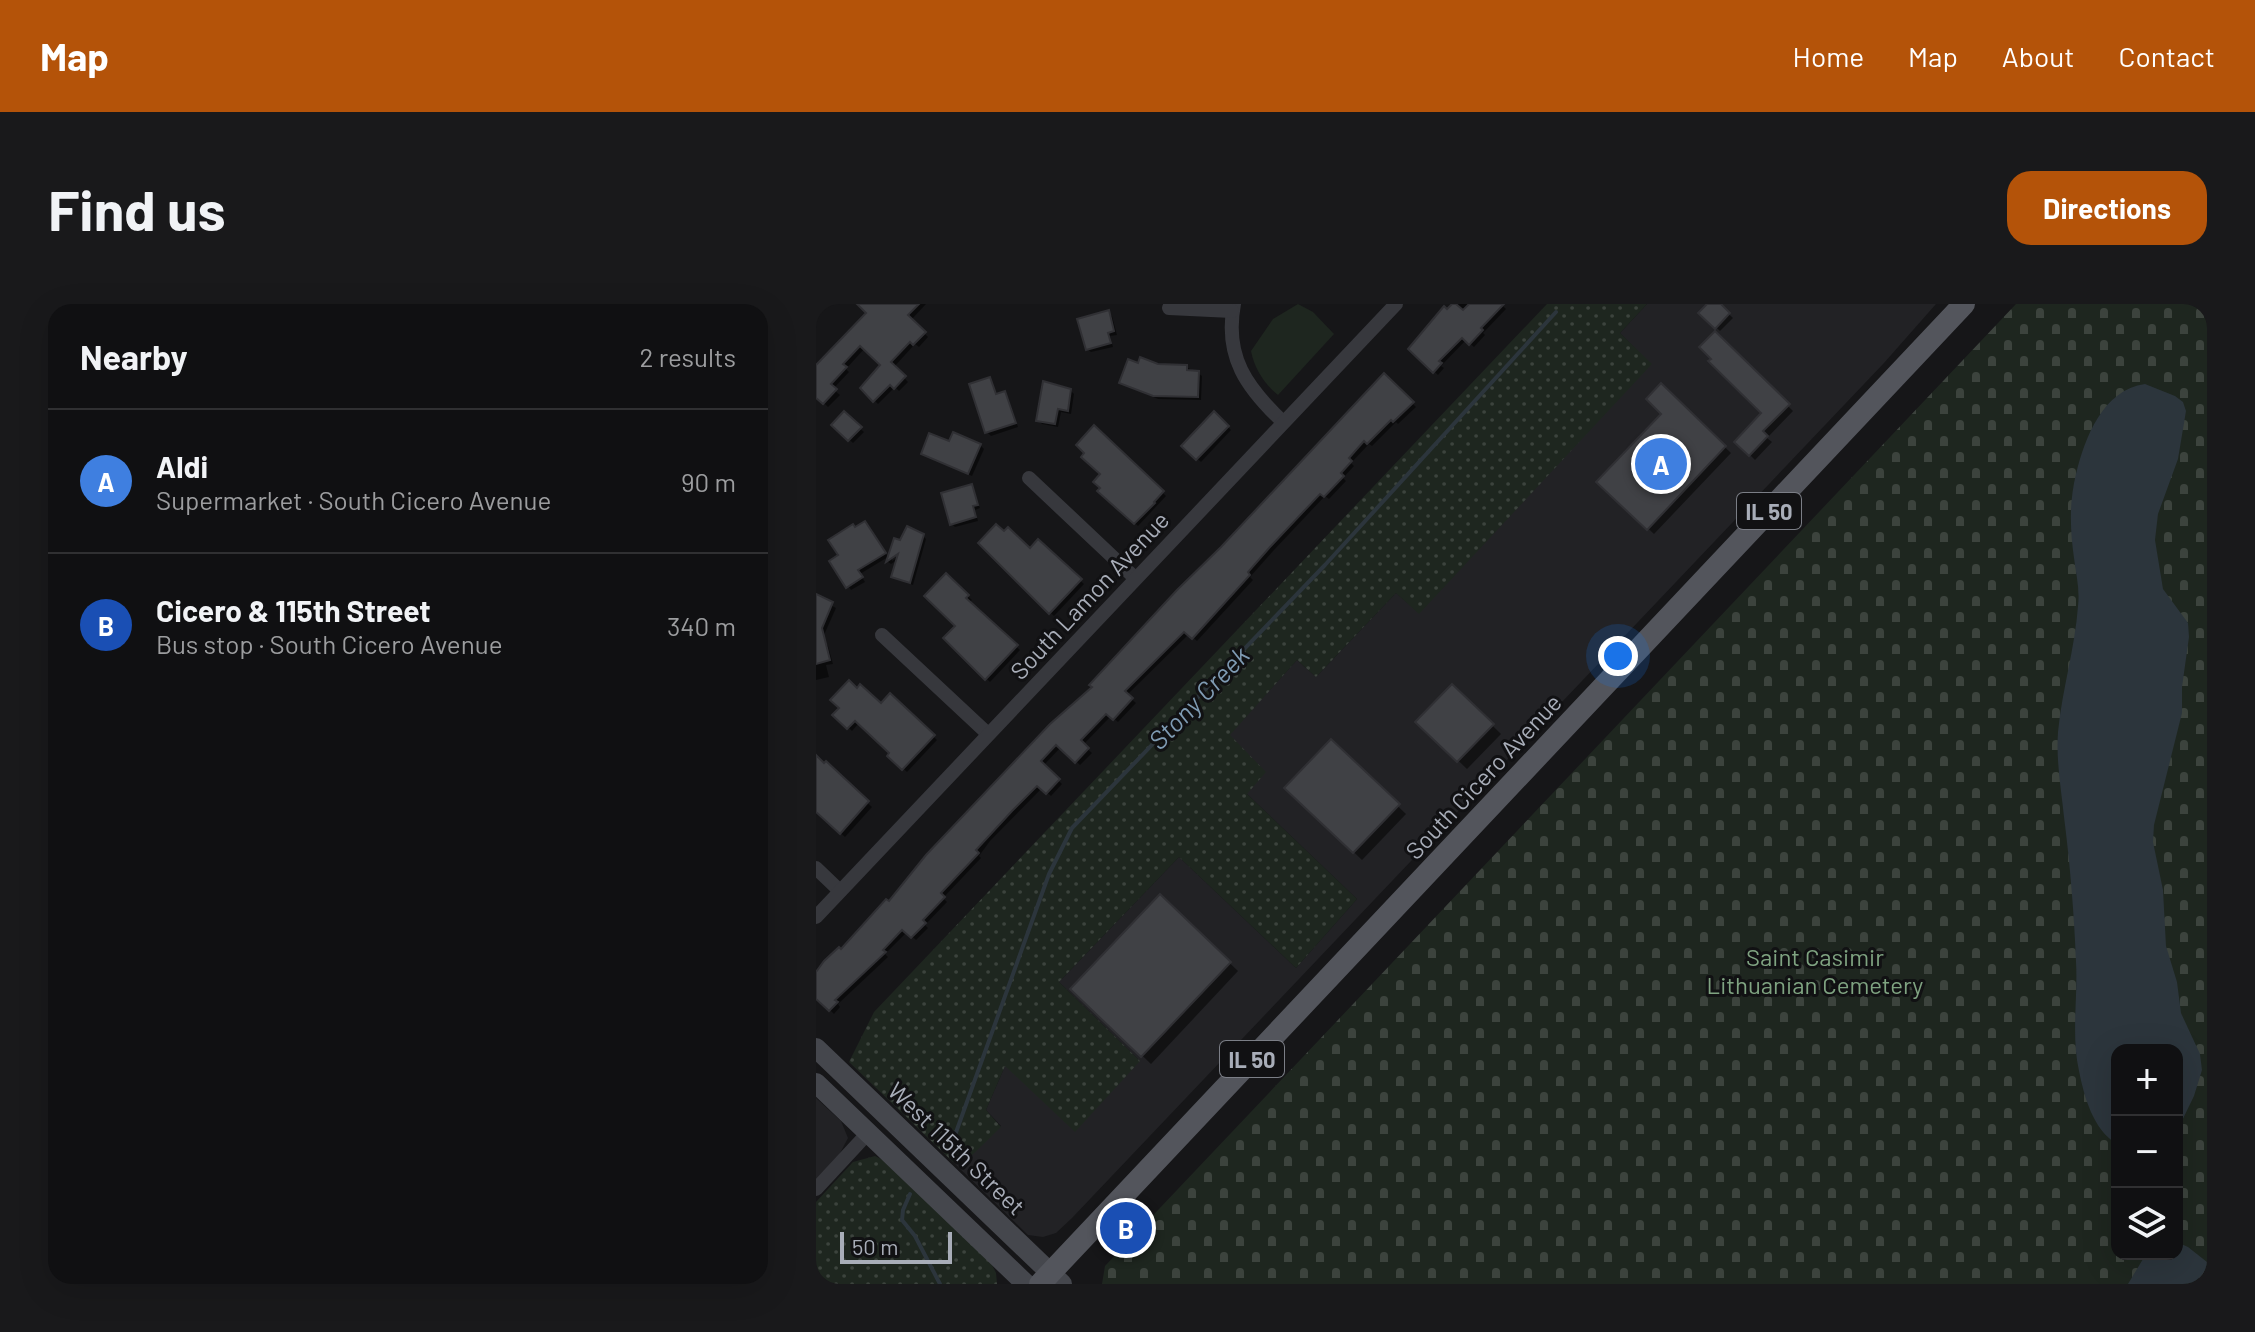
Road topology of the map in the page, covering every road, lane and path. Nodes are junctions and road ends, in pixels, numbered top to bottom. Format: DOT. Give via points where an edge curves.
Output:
graph roads {
  1 [pos="1396,304"];
  2 [pos="1964,304"];
  3 [pos="1169,308"];
  4 [pos="1233,308"];
  5 [pos="1283,422"];
  6 [pos="1029,478"];
  7 [pos="1135,578"];
  8 [pos="882,635"];
  9 [pos="988,734"];
  10 [pos="816,868"];
  11 [pos="840,891"];
  12 [pos="816,917"];
  13 [pos="816,1048"];
  14 [pos="816,1083"];
  15 [pos="868,1133"];
  16 [pos="816,1189"];
  17 [pos="1051,1280"];
  18 [pos="1026,1284"];
  1 -- 5 [label="street, South Lamon Avenue"];
  2 -- 17 [label="main road, South Cicero Avenue / IL 50"];
  3 -- 4 [label="street"];
  4 -- 5 [label="street" via="1231,341 1243,374 1256,397"];
  5 -- 7 [label="street, South Lamon Avenue"];
  6 -- 7 [label="street"];
  7 -- 9 [label="street, South Lamon Avenue"];
  8 -- 9 [label="street"];
  9 -- 11 [label="street, South Lamon Avenue"];
  10 -- 11 [label="street"];
  11 -- 12 [label="street, South Lamon Avenue"];
  13 -- 17 [label="street, West 115th Street"];
  14 -- 15 [label="street, West 115th Street"];
  15 -- 16 [label="street"];
  15 -- 18 [label="street, West 115th Street"];
}
